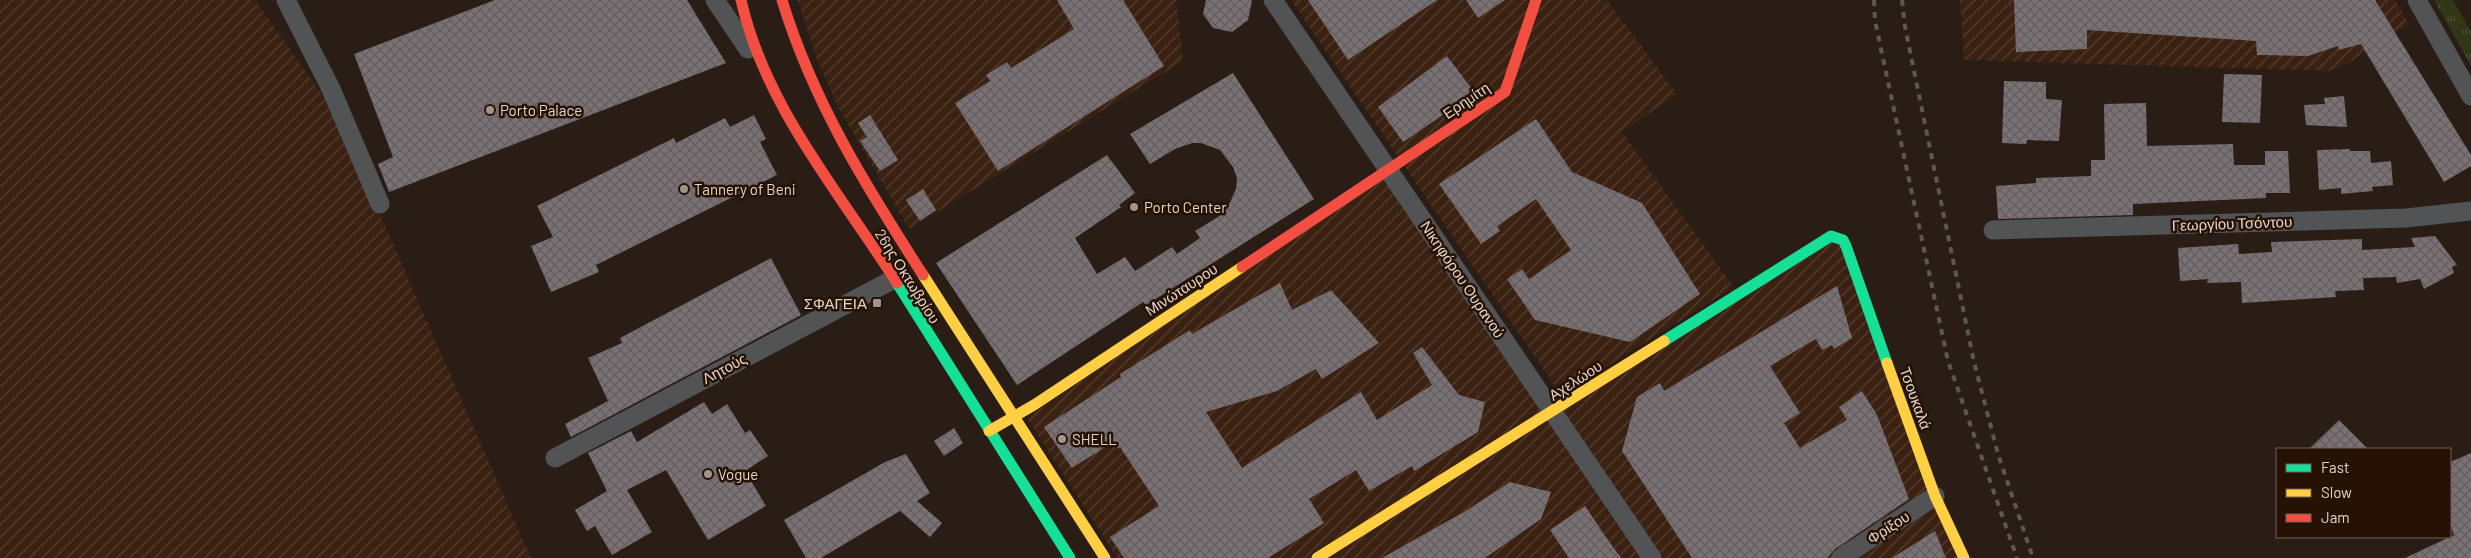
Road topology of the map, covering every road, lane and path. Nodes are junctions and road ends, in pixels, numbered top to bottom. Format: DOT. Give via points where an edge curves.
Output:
graph roads {
  1 [pos="286,0"];
  2 [pos="715,0"];
  3 [pos="741,0"];
  4 [pos="782,0"];
  5 [pos="1273,0"];
  6 [pos="1536,0"];
  7 [pos="2417,0"];
  8 [pos="764,72"];
  9 [pos="2471,96"];
  10 [pos="1389,170"];
  11 [pos="380,204"];
  12 [pos="2471,212"];
  13 [pos="1993,230"];
  14 [pos="1846,246"];
  15 [pos="894,279"];
  16 [pos="1553,412"];
  17 [pos="1014,416"];
  18 [pos="989,431"];
  19 [pos="555,458"];
  20 [pos="1935,496"];
  21 [pos="1070,558"];
  22 [pos="1105,558"];
  23 [pos="1317,558"];
  24 [pos="1652,558"];
  25 [pos="1841,558"];
  26 [pos="1964,558"];
  1 -- 11 [label="street" via="331,89"];
  2 -- 8 [label="street"];
  3 -- 8 [label="street, 26ης Οκτωβρίου"];
  4 -- 17 [label="street, 26ης Οκτωβρίου" via="802,62 828,117 877,203"];
  5 -- 10 [label="street, Νικηφόρου Ουρανού"];
  6 -- 10 [label="street, Ερημίτη" via="1505,92"];
  7 -- 9 [label="street"];
  8 -- 15 [label="street, 26ης Οκτωβρίου" via="796,130"];
  10 -- 16 [label="street, Νικηφόρου Ουρανού"];
  10 -- 17 [label="street, Μινώταυρου"];
  12 -- 13 [label="street, Γεωργίου Τσόντου" via="2406,218"];
  14 -- 16 [label="street, Αχελώου" via="1837,237 1825,239"];
  14 -- 20 [label="street, Τσουκαλά"];
  15 -- 18 [label="street, 26ης Οκτωβρίου"];
  15 -- 19 [label="street, Λητούς"];
  16 -- 23 [label="street, Αχελώου"];
  16 -- 24 [label="street, Νικηφόρου Ουρανού"];
  17 -- 18 [label="street, Μινώταυρου"];
  17 -- 22 [label="street, 26ης Οκτωβρίου"];
  18 -- 21 [label="street, 26ης Οκτωβρίου"];
  20 -- 25 [label="street, Φρίξου"];
  20 -- 26 [label="street, Τσουκαλά"];
}
